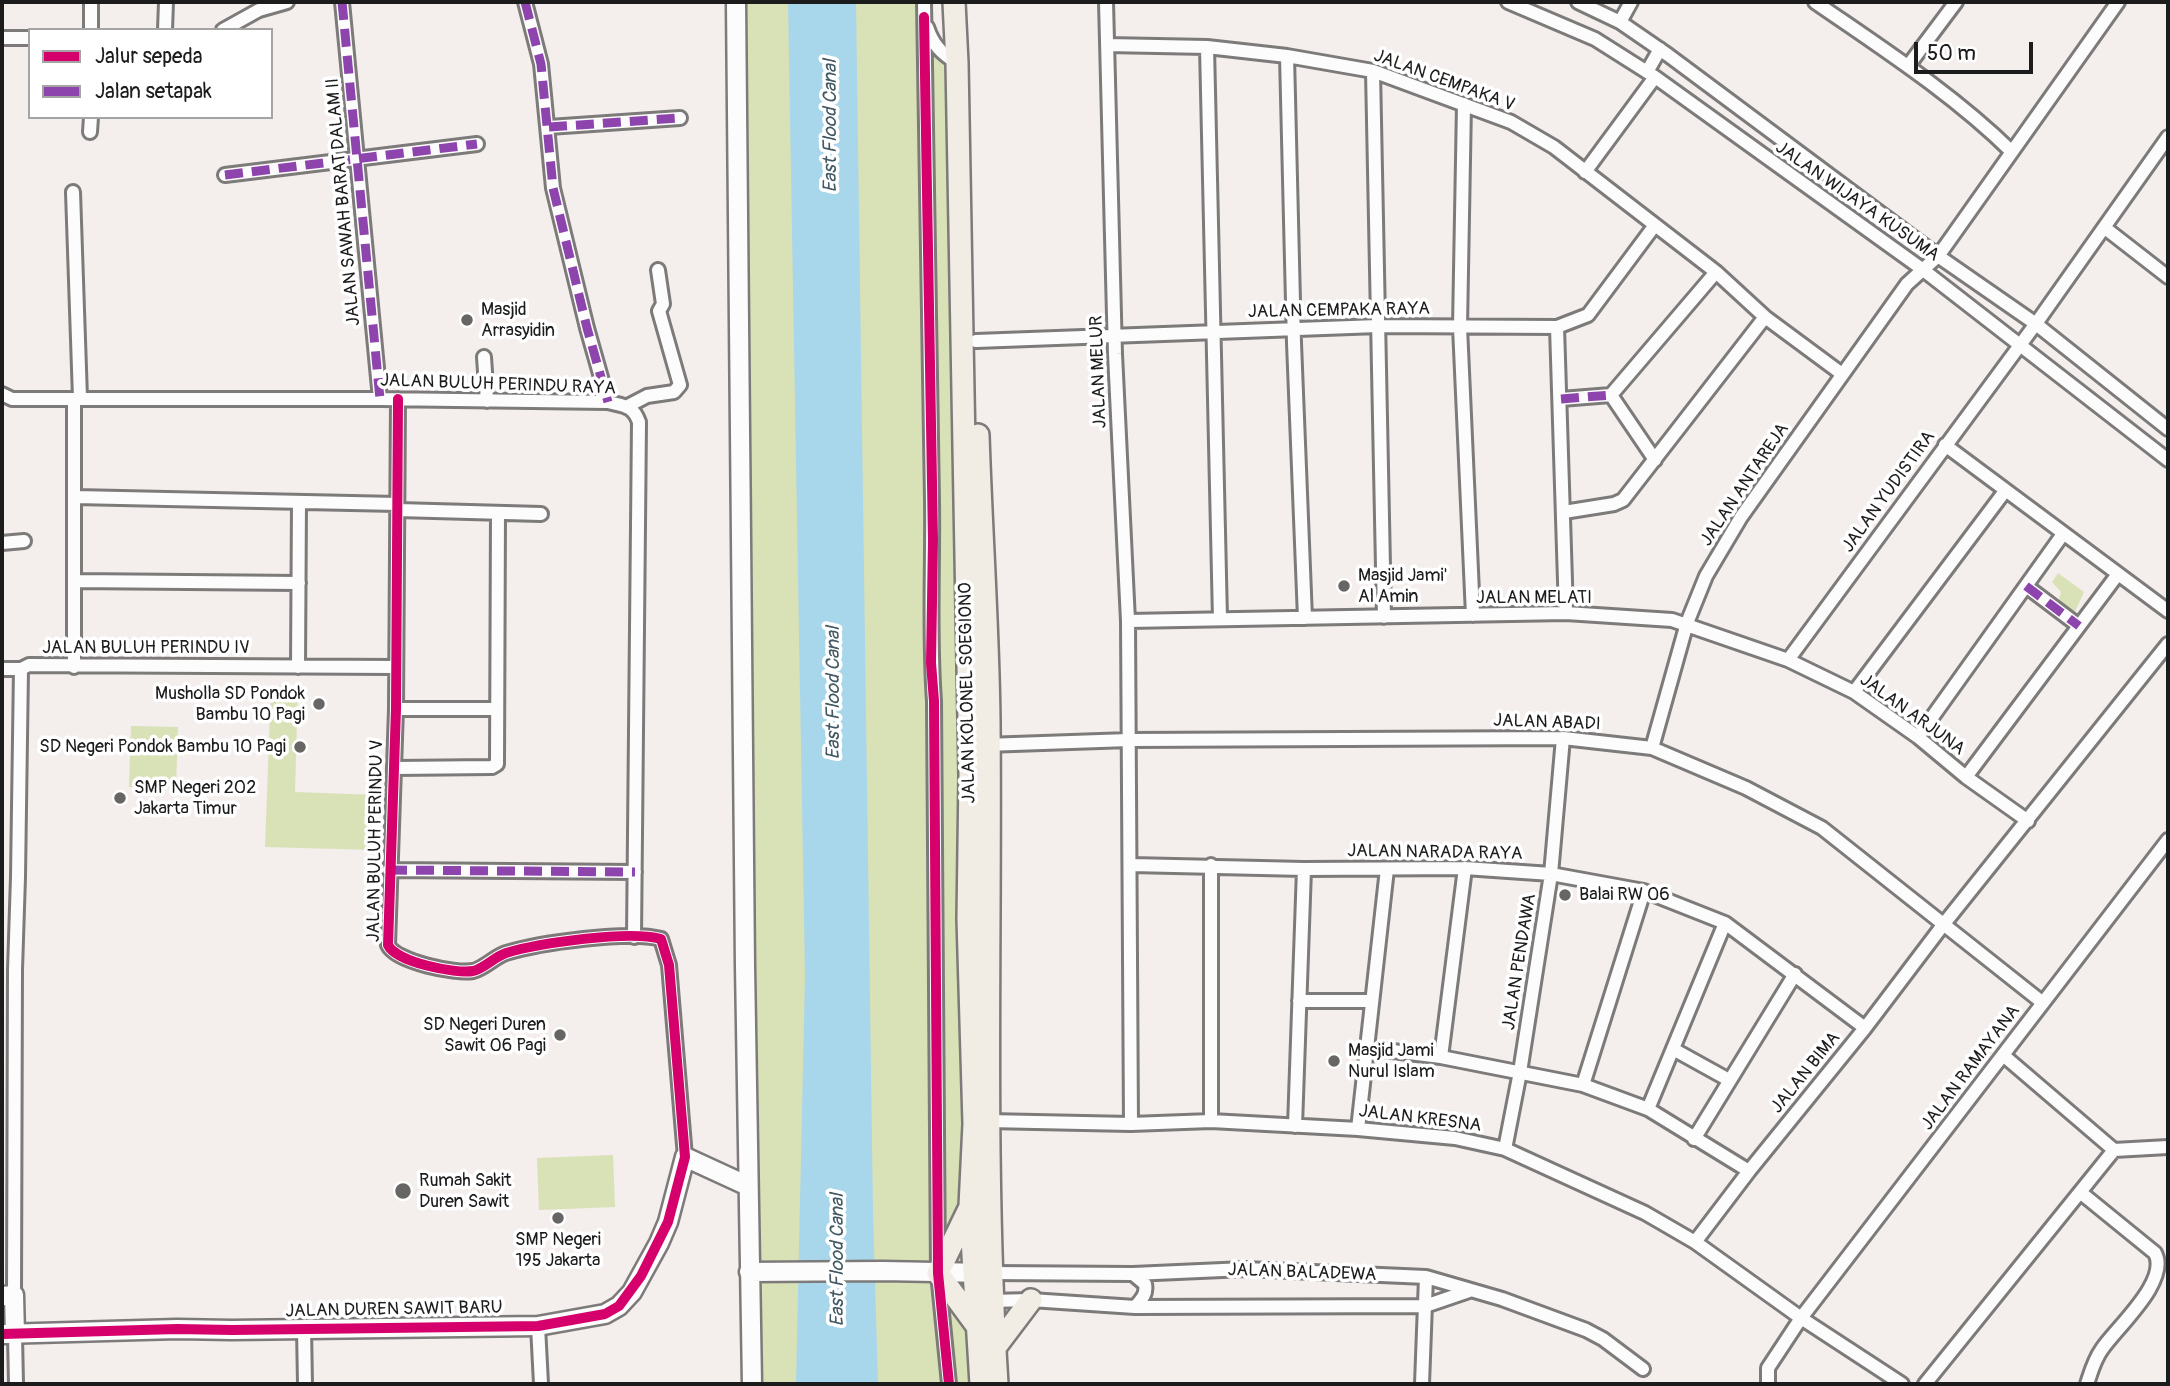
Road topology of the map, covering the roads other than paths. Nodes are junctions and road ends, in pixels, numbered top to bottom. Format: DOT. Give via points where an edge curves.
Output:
graph roads {
  1 [pos="91,2"];
  2 [pos="166,2"];
  3 [pos="287,2"];
  4 [pos="341,2"];
  5 [pos="525,2"];
  6 [pos="736,2"];
  7 [pos="924,2"];
  8 [pos="954,2"];
  9 [pos="968,2"];
  10 [pos="1106,2"];
  11 [pos="1508,2"];
  12 [pos="1578,2"];
  13 [pos="1631,2"];
  14 [pos="1815,2"];
  15 [pos="1956,2"];
  16 [pos="2118,2"];
  17 [pos="924,17"];
  18 [pos="1620,22"];
  19 [pos="91,28"];
  20 [pos="165,28"];
  21 [pos="227,28"];
  22 [pos="28,37"];
  23 [pos="2,38"];
  24 [pos="1107,45"];
  25 [pos="1207,47"];
  26 [pos="1660,49"];
  27 [pos="1287,56"];
  28 [pos="957,63"];
  29 [pos="1908,66"];
  30 [pos="1373,71"];
  31 [pos="1651,75"];
  32 [pos="1464,104"];
  33 [pos="680,118"];
  34 [pos="91,119"];
  35 [pos="549,127"];
  36 [pos="90,132"];
  37 [pos="2168,137"];
  38 [pos="477,144"];
  39 [pos="2012,152"];
  40 [pos="358,159"];
  41 [pos="1585,172"];
  42 [pos="225,175"];
  43 [pos="73,192"];
  44 [pos="1656,225"];
  45 [pos="2105,228"];
  46 [pos="1938,256"];
  47 [pos="658,270"];
  48 [pos="1922,270"];
  49 [pos="1716,272"];
  50 [pos="2168,277"];
  51 [pos="1765,317"];
  52 [pos="2036,324"];
  53 [pos="1378,326"];
  54 [pos="1460,327"];
  55 [pos="1557,327"];
  56 [pos="1294,330"];
  57 [pos="1214,332"];
  58 [pos="1115,336"];
  59 [pos="975,341"];
  60 [pos="2021,345"];
  61 [pos="484,357"];
  62 [pos="1842,374"];
  63 [pos="2,394"];
  64 [pos="1611,395"];
  65 [pos="77,399"];
  66 [pos="380,399"];
  67 [pos="398,399"];
  68 [pos="1560,399"];
  69 [pos="487,401"];
  70 [pos="608,402"];
  71 [pos="626,407"];
  72 [pos="2168,429"];
  73 [pos="1945,445"];
  74 [pos="1655,460"];
  75 [pos="2168,460"];
  76 [pos="2005,491"];
  77 [pos="75,497"];
  78 [pos="299,502"];
  79 [pos="398,507"];
  80 [pos="1564,512"];
  81 [pos="498,513"];
  82 [pos="541,514"];
  83 [pos="2063,534"];
  84 [pos="24,541"];
  85 [pos="2,543"];
  86 [pos="2118,574"];
  87 [pos="75,581"];
  88 [pos="299,583"];
  89 [pos="2026,586"];
  90 [pos="2168,611"];
  91 [pos="1566,613"];
  92 [pos="1473,615"];
  93 [pos="1384,617"];
  94 [pos="1305,618"];
  95 [pos="1220,619"];
  96 [pos="1128,621"];
  97 [pos="1687,623"];
  98 [pos="2079,626"];
  99 [pos="2168,644"];
  100 [pos="1788,660"];
  101 [pos="74,667"];
  102 [pos="299,667"];
  103 [pos="395,667"];
  104 [pos="2,669"];
  105 [pos="21,669"];
  106 [pos="1854,692"];
  107 [pos="396,709"];
  108 [pos="495,709"];
  109 [pos="1918,737"];
  110 [pos="1563,738"];
  111 [pos="1129,740"];
  112 [pos="980,745"];
  113 [pos="1652,748"];
  114 [pos="395,768"];
  115 [pos="1966,777"];
  116 [pos="2028,821"];
  117 [pos="2168,840"];
  118 [pos="1131,865"];
  119 [pos="1211,865"];
  120 [pos="1465,868"];
  121 [pos="1304,869"];
  122 [pos="1387,869"];
  123 [pos="389,870"];
  124 [pos="635,872"];
  125 [pos="1551,874"];
  126 [pos="1644,891"];
  127 [pos="1725,923"];
  128 [pos="1943,925"];
  129 [pos="634,937"];
  130 [pos="8,970"];
  131 [pos="1795,974"];
  132 [pos="1299,1001"];
  133 [pos="1371,1001"];
  134 [pos="2043,1003"];
  135 [pos="1865,1028"];
  136 [pos="1368,1048"];
  137 [pos="1673,1049"];
  138 [pos="2003,1055"];
  139 [pos="1441,1057"];
  140 [pos="1520,1072"];
  141 [pos="1729,1080"];
  142 [pos="1583,1085"];
  143 [pos="1648,1109"];
  144 [pos="988,1121"];
  145 [pos="1211,1121"];
  146 [pos="1131,1125"];
  147 [pos="1295,1126"];
  148 [pos="1358,1129"];
  149 [pos="1694,1139"];
  150 [pos="2168,1147"];
  151 [pos="1505,1149"];
  152 [pos="2114,1150"];
  153 [pos="685,1157"];
  154 [pos="1749,1171"];
  155 [pos="748,1186"];
  156 [pos="2080,1192"];
  157 [pos="970,1206"];
  158 [pos="1695,1242"];
  159 [pos="753,1272"];
  160 [pos="936,1273"];
  161 [pos="982,1273"];
  162 [pos="1133,1274"];
  163 [pos="1426,1277"];
  164 [pos="2162,1282"];
  165 [pos="1469,1290"];
  166 [pos="7,1296"];
  167 [pos="984,1300"];
  168 [pos="1031,1300"];
  169 [pos="1425,1306"];
  170 [pos="1135,1307"];
  171 [pos="1801,1318"];
  172 [pos="538,1326"];
  173 [pos="978,1327"];
  174 [pos="304,1328"];
  175 [pos="8,1334"];
  176 [pos="994,1349"];
  177 [pos="1643,1369"];
  178 [pos="16,1384"];
  179 [pos="305,1384"];
  180 [pos="541,1384"];
  181 [pos="752,1384"];
  182 [pos="949,1384"];
  183 [pos="981,1384"];
  184 [pos="997,1384"];
  185 [pos="1422,1384"];
  186 [pos="1768,1384"];
  187 [pos="1902,1384"];
  188 [pos="1925,1384"];
  189 [pos="2087,1384"];
  1 -- 19 [label="street"];
  2 -- 20 [label="street"];
  3 -- 21 [label="street" via="259,10"];
  4 -- 40 [label="street, JALAN SAWAH BARAT DALAM II"];
  5 -- 35 [label="street" via="541,64"];
  6 -- 155 [label="street"];
  7 -- 17 [label="street"];
  8 -- 28 [label="main road, JALAN KOLONEL SOEGIONO"];
  9 -- 59 [label="main road, JALAN KOLONEL SOEGIONO"];
  10 -- 24 [label="street, JALAN MELUR"];
  11 -- 31 [label="street, JALAN WIJAYA KUSUMA" via="1595,39"];
  12 -- 18 [label="street, JALAN WIJAYA KUSUMA"];
  13 -- 18 [label="street"];
  14 -- 29 [label="street"];
  15 -- 29 [label="street"];
  16 -- 39 [label="street, JALAN ANTAREJA"];
  17 -- 28 [label="street" via="939,51"];
  17 -- 160 [label="street" via="933,540"];
  18 -- 26 [label="street, JALAN WIJAYA KUSUMA"];
  22 -- 23 [label="street"];
  24 -- 25 [label="street, JALAN CEMPAKA V"];
  24 -- 58 [label="street, JALAN MELUR"];
  25 -- 27 [label="street, JALAN CEMPAKA V"];
  25 -- 57 [label="street"];
  26 -- 31 [label="street"];
  26 -- 46 [label="street, JALAN WIJAYA KUSUMA"];
  27 -- 30 [label="street, JALAN CEMPAKA V"];
  27 -- 56 [label="street"];
  28 -- 112 [label="main road, JALAN KOLONEL SOEGIONO"];
  29 -- 39 [label="street"];
  30 -- 32 [label="street, JALAN CEMPAKA V"];
  30 -- 53 [label="street"];
  31 -- 41 [label="street"];
  31 -- 48 [label="street, JALAN WIJAYA KUSUMA"];
  32 -- 41 [label="street, JALAN CEMPAKA V" via="1511,122"];
  32 -- 54 [label="street"];
  33 -- 35 [label="street"];
  34 -- 36 [label="street"];
  35 -- 70 [label="street" via="553,188"];
  37 -- 45 [label="street, JALAN YUDISTIRA"];
  38 -- 40 [label="street"];
  39 -- 46 [label="street, JALAN ANTAREJA"];
  40 -- 42 [label="street"];
  40 -- 66 [label="street, JALAN SAWAH BARAT DALAM II"];
  41 -- 44 [label="street, JALAN CEMPAKA V"];
  43 -- 65 [label="street"];
  44 -- 49 [label="street, JALAN CEMPAKA V"];
  44 -- 55 [label="street, JALAN CEMPAKA RAYA" via="1588,315"];
  45 -- 50 [label="street"];
  45 -- 52 [label="street, JALAN YUDISTIRA"];
  46 -- 48 [label="street, JALAN ANTAREJA"];
  46 -- 52 [label="street, JALAN WIJAYA KUSUMA"];
  47 -- 71 [label="street" via="663,304 659,311 680,385 674,392 647,396"];
  48 -- 60 [label="street, JALAN WIJAYA KUSUMA"];
  48 -- 62 [label="street, JALAN ANTAREJA"];
  49 -- 51 [label="street, JALAN CEMPAKA V"];
  49 -- 64 [label="street"];
  51 -- 62 [label="street, JALAN CEMPAKA V"];
  51 -- 74 [label="street"];
  52 -- 60 [label="street, JALAN YUDISTIRA"];
  52 -- 72 [label="street, JALAN WIJAYA KUSUMA"];
  53 -- 54 [label="street, JALAN CEMPAKA RAYA"];
  53 -- 56 [label="street, JALAN CEMPAKA RAYA"];
  53 -- 93 [label="street"];
  54 -- 55 [label="street, JALAN CEMPAKA RAYA"];
  54 -- 92 [label="street"];
  55 -- 68 [label="street"];
  56 -- 57 [label="street, JALAN CEMPAKA RAYA"];
  56 -- 94 [label="street"];
  57 -- 58 [label="street, JALAN CEMPAKA RAYA"];
  57 -- 95 [label="street"];
  58 -- 59 [label="street, JALAN CEMPAKA RAYA"];
  58 -- 96 [label="street, JALAN MELUR"];
  59 -- 112 [label="main road, JALAN KOLONEL SOEGIONO"];
  60 -- 73 [label="street, JALAN YUDISTIRA"];
  60 -- 75 [label="street, JALAN WIJAYA KUSUMA"];
  61 -- 69 [label="street"];
  62 -- 97 [label="street, JALAN ANTAREJA" via="1741,517 1706,576"];
  63 -- 65 [label="street, JALAN BULUH PERINDU RAYA" via="12,399"];
  64 -- 68 [label="street"];
  64 -- 74 [label="street"];
  65 -- 66 [label="street, JALAN BULUH PERINDU RAYA"];
  65 -- 77 [label="street"];
  66 -- 67 [label="street, JALAN BULUH PERINDU RAYA"];
  67 -- 69 [label="street, JALAN BULUH PERINDU RAYA"];
  67 -- 79 [label="street, JALAN BULUH PERINDU V"];
  68 -- 80 [label="street"];
  69 -- 70 [label="street, JALAN BULUH PERINDU RAYA"];
  70 -- 71 [label="street, JALAN BULUH PERINDU RAYA"];
  71 -- 124 [label="street, JALAN BULUH PERINDU RAYA" via="635,412 639,422"];
  73 -- 76 [label="street"];
  73 -- 100 [label="street, JALAN YUDISTIRA"];
  74 -- 80 [label="street" via="1623,500"];
  76 -- 83 [label="street"];
  76 -- 106 [label="street"];
  77 -- 78 [label="street"];
  77 -- 87 [label="street"];
  78 -- 79 [label="street"];
  78 -- 88 [label="street"];
  79 -- 81 [label="street"];
  79 -- 103 [label="street, JALAN BULUH PERINDU V"];
  80 -- 91 [label="street"];
  81 -- 82 [label="street"];
  81 -- 108 [label="street"];
  83 -- 86 [label="street"];
  83 -- 89 [label="street"];
  84 -- 85 [label="street"];
  86 -- 90 [label="street"];
  86 -- 98 [label="street"];
  87 -- 88 [label="street"];
  87 -- 101 [label="street"];
  88 -- 102 [label="street"];
  89 -- 98 [label="street"];
  89 -- 109 [label="street"];
  91 -- 92 [label="street, JALAN MELATI"];
  91 -- 97 [label="street, JALAN MELATI"];
  92 -- 93 [label="street, JALAN MELATI"];
  93 -- 94 [label="street, JALAN MELATI"];
  94 -- 95 [label="street, JALAN MELATI"];
  95 -- 96 [label="street, JALAN MELATI"];
  96 -- 111 [label="street, JALAN MELUR"];
  97 -- 100 [label="street, JALAN ARJUNA"];
  97 -- 113 [label="street, JALAN ANTAREJA"];
  98 -- 115 [label="street"];
  99 -- 116 [label="street, JALAN BIMA"];
  100 -- 106 [label="street, JALAN ARJUNA"];
  101 -- 102 [label="street, JALAN BULUH PERINDU IV"];
  101 -- 105 [label="street, JALAN BULUH PERINDU IV" via="29,665"];
  102 -- 103 [label="street, JALAN BULUH PERINDU IV"];
  103 -- 107 [label="street, JALAN BULUH PERINDU V"];
  104 -- 105 [label="street"];
  105 -- 130 [label="street, JALAN BULUH PERINDU IV" via="18,877"];
  106 -- 109 [label="street, JALAN ARJUNA"];
  107 -- 108 [label="street"];
  107 -- 114 [label="street, JALAN BULUH PERINDU V"];
  108 -- 114 [label="street" via="495,766"];
  109 -- 115 [label="street, JALAN ARJUNA"];
  110 -- 111 [label="street, JALAN ABADI"];
  110 -- 113 [label="street, JALAN ABADI"];
  110 -- 125 [label="street, JALAN PENDAWA"];
  111 -- 112 [label="street, JALAN ABADI"];
  111 -- 118 [label="street, JALAN MELUR"];
  112 -- 144 [label="main road, JALAN KOLONEL SOEGIONO"];
  112 -- 157 [label="main road, JALAN KOLONEL SOEGIONO" via="968,919 974,1124"];
  113 -- 128 [label="street, JALAN ABADI" via="1746,788 1822,828"];
  114 -- 123 [label="street, JALAN BULUH PERINDU V"];
  115 -- 116 [label="street, JALAN ARJUNA"];
  116 -- 128 [label="street, JALAN BIMA"];
  117 -- 134 [label="street, JALAN RAMAYANA"];
  118 -- 119 [label="street, JALAN NARADA RAYA"];
  118 -- 146 [label="street, JALAN MELUR"];
  119 -- 121 [label="street, JALAN NARADA RAYA"];
  119 -- 145 [label="street"];
  120 -- 122 [label="street, JALAN NARADA RAYA"];
  120 -- 125 [label="street, JALAN NARADA RAYA"];
  120 -- 139 [label="street"];
  121 -- 122 [label="street, JALAN NARADA RAYA"];
  121 -- 132 [label="street"];
  122 -- 133 [label="street"];
  123 -- 124 [label="street"];
  123 -- 129 [label="street, JALAN BULUH PERINDU V" via="388,945 412,962 470,971 505,954 546,944"];
  124 -- 129 [label="street, JALAN BULUH PERINDU RAYA"];
  125 -- 126 [label="street, JALAN NARADA RAYA"];
  125 -- 140 [label="street, JALAN PENDAWA"];
  126 -- 127 [label="street, JALAN NARADA RAYA"];
  126 -- 142 [label="street"];
  127 -- 131 [label="street, JALAN NARADA RAYA"];
  127 -- 137 [label="street"];
  128 -- 134 [label="street, JALAN ABADI"];
  128 -- 135 [label="street, JALAN BIMA"];
  129 -- 153 [label="street, JALAN BULUH PERINDU V" via="659,938 665,947"];
  130 -- 166 [label="street, JALAN BULUH PERINDU IV"];
  131 -- 135 [label="street, JALAN NARADA RAYA"];
  131 -- 141 [label="street"];
  132 -- 133 [label="street"];
  132 -- 147 [label="street"];
  133 -- 136 [label="street"];
  134 -- 138 [label="street, JALAN RAMAYANA"];
  135 -- 154 [label="street, JALAN BIMA"];
  136 -- 139 [label="street"];
  136 -- 148 [label="street"];
  137 -- 141 [label="street"];
  137 -- 143 [label="street"];
  138 -- 152 [label="street"];
  138 -- 171 [label="street, JALAN RAMAYANA"];
  139 -- 140 [label="street"];
  140 -- 142 [label="street"];
  140 -- 151 [label="street, JALAN PENDAWA"];
  141 -- 149 [label="street"];
  142 -- 143 [label="street"];
  143 -- 149 [label="street"];
  144 -- 146 [label="street, JALAN KRESNA"];
  144 -- 161 [label="main road, JALAN KOLONEL SOEGIONO"];
  145 -- 146 [label="street, JALAN KRESNA"];
  145 -- 147 [label="street, JALAN KRESNA"];
  147 -- 148 [label="street, JALAN KRESNA"];
  148 -- 151 [label="street, JALAN KRESNA" via="1455,1138"];
  149 -- 154 [label="street"];
  150 -- 152 [label="street"];
  151 -- 158 [label="street, JALAN KRESNA" via="1644,1213"];
  152 -- 156 [label="street"];
  153 -- 155 [label="street"];
  153 -- 172 [label="street, JALAN DUREN SAWIT BARU" via="668,1222 632,1292 619,1307 605,1314"];
  154 -- 158 [label="street, JALAN BIMA"];
  155 -- 159 [label="street"];
  156 -- 164 [label="street" via="2155,1253"];
  156 -- 188 [label="street"];
  157 -- 160 [label="main road"];
  157 -- 161 [label="main road, JALAN KOLONEL SOEGIONO"];
  158 -- 171 [label="street, JALAN KRESNA"];
  159 -- 160 [label="street"];
  159 -- 181 [label="street"];
  160 -- 161 [label="street"];
  160 -- 173 [label="main road"];
  160 -- 182 [label="street"];
  161 -- 162 [label="street, JALAN BALADEWA"];
  161 -- 167 [label="main road, JALAN KOLONEL SOEGIONO"];
  162 -- 163 [label="street, JALAN BALADEWA" via="1245,1269"];
  162 -- 170 [label="street" via="1146,1290"];
  163 -- 165 [label="street, JALAN BALADEWA"];
  163 -- 169 [label="street"];
  164 -- 189 [label="street" via="2102,1349"];
  165 -- 169 [label="street, JALAN BALADEWA"];
  165 -- 177 [label="street, JALAN BALADEWA" via="1586,1330"];
  166 -- 175 [label="street"];
  167 -- 168 [label="street, JALAN BALADEWA"];
  167 -- 173 [label="main road, JALAN KOLONEL SOEGIONO"];
  167 -- 176 [label="main road, JALAN KOLONEL SOEGIONO"];
  168 -- 170 [label="street, JALAN BALADEWA"];
  168 -- 176 [label="main road"];
  169 -- 170 [label="street, JALAN BALADEWA"];
  169 -- 185 [label="street"];
  171 -- 186 [label="street, JALAN RAMAYANA" via="1768,1368"];
  171 -- 187 [label="street, JALAN KRESNA"];
  172 -- 174 [label="street, JALAN DUREN SAWIT BARU"];
  172 -- 180 [label="street"];
  173 -- 183 [label="main road, JALAN KOLONEL SOEGIONO"];
  174 -- 175 [label="street, JALAN DUREN SAWIT BARU"];
  174 -- 179 [label="street"];
  175 -- 178 [label="street"];
  176 -- 184 [label="main road, JALAN KOLONEL SOEGIONO"];
}
